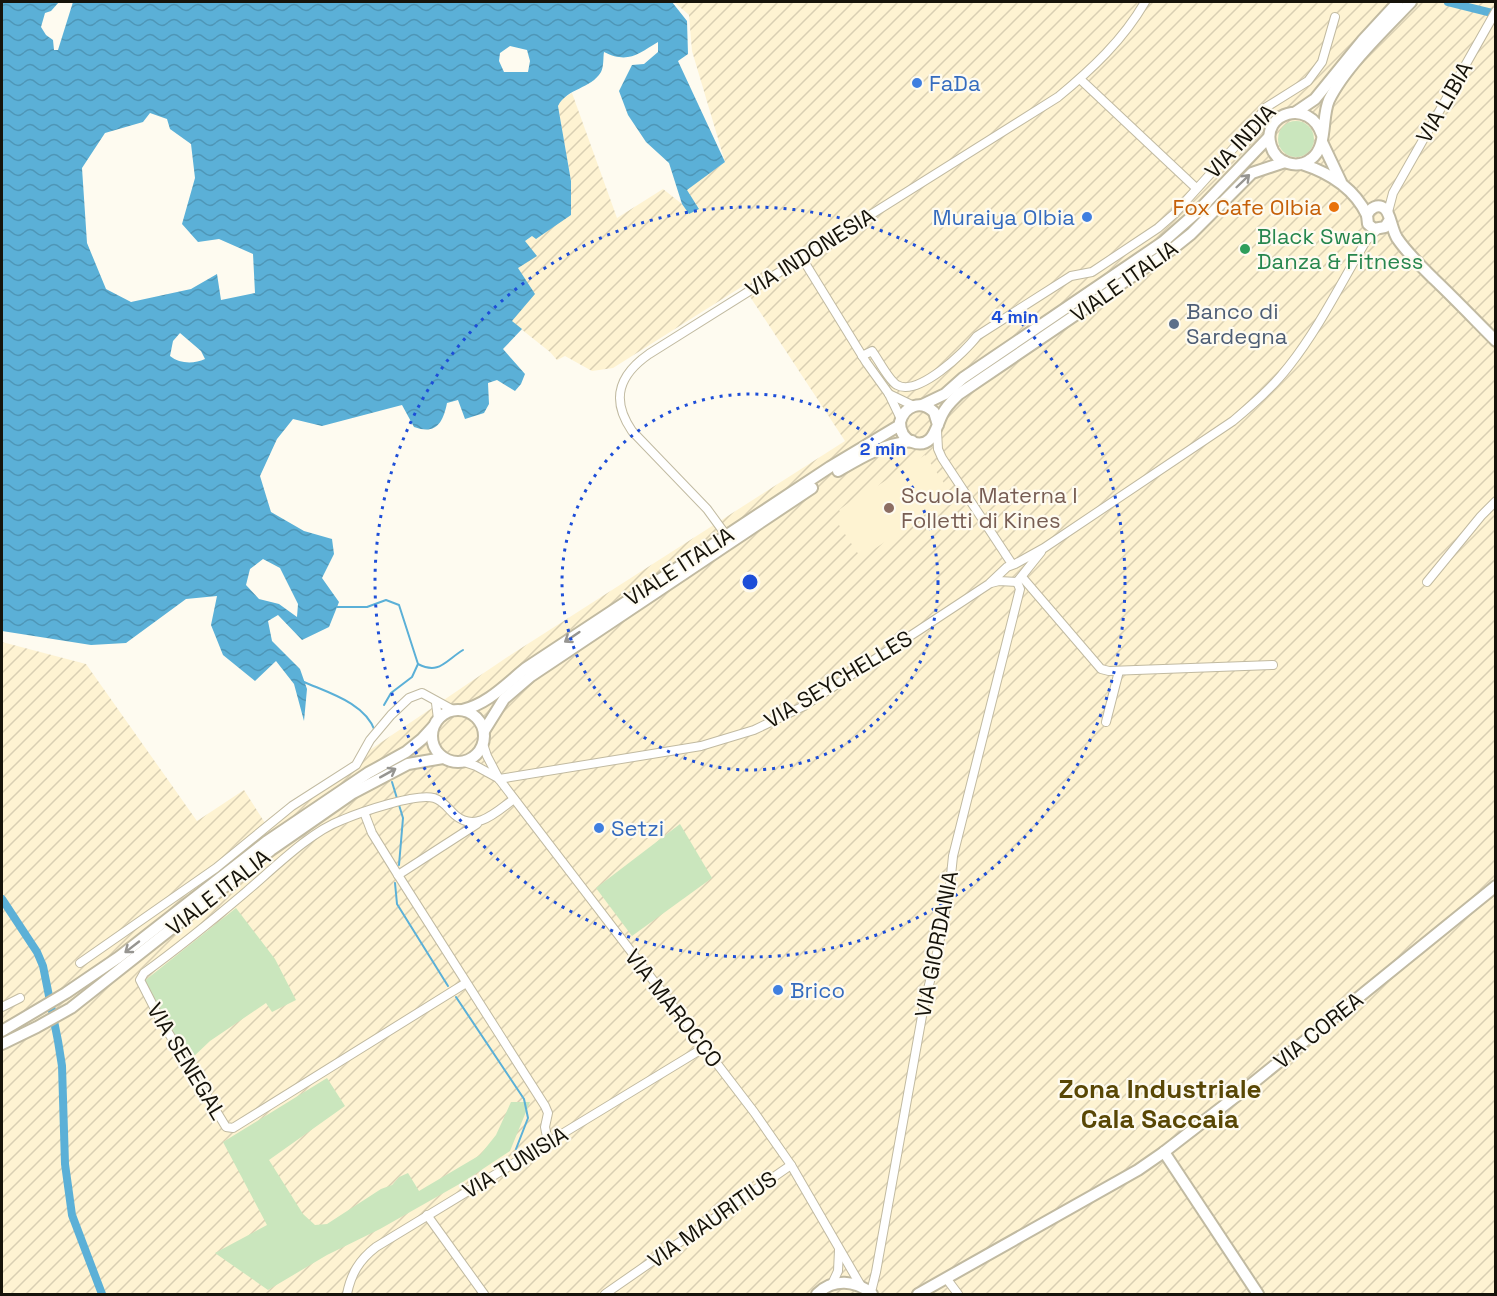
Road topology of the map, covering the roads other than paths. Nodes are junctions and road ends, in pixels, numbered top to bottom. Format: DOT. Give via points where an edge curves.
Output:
graph roads {
  1 [pos="1145,2"];
  2 [pos="1406,3"];
  3 [pos="1496,11"];
  4 [pos="1335,17"];
  5 [pos="1080,79"];
  6 [pos="1296,112"];
  7 [pos="1269,137"];
  8 [pos="1322,138"];
  9 [pos="1285,162"];
  10 [pos="1302,164"];
  11 [pos="1341,183"];
  12 [pos="1196,188"];
  13 [pos="1378,218"];
  14 [pos="802,258"];
  15 [pos="1496,341"];
  16 [pos="862,356"];
  17 [pos="889,394"];
  18 [pos="918,405"];
  19 [pos="900,422"];
  20 [pos="937,428"];
  21 [pos="917,442"];
  22 [pos="942,458"];
  23 [pos="1496,501"];
  24 [pos="726,535"];
  25 [pos="1044,548"];
  26 [pos="1010,566"];
  27 [pos="1016,579"];
  28 [pos="1427,582"];
  29 [pos="989,584"];
  30 [pos="1035,593"];
  31 [pos="1017,599"];
  32 [pos="1273,665"];
  33 [pos="1119,671"];
  34 [pos="436,703"];
  35 [pos="457,710"];
  36 [pos="1106,722"];
  37 [pos="435,723"];
  38 [pos="484,731"];
  39 [pos="483,744"];
  40 [pos="443,758"];
  41 [pos="464,762"];
  42 [pos="499,779"];
  43 [pos="514,800"];
  44 [pos="364,812"];
  45 [pos="482,821"];
  46 [pos="398,876"];
  47 [pos="1496,886"];
  48 [pos="80,963"];
  49 [pos="466,983"];
  50 [pos="20,998"];
  51 [pos="2,1007"];
  52 [pos="2,1031"];
  53 [pos="2,1044"];
  54 [pos="705,1047"];
  55 [pos="548,1142"];
  56 [pos="1164,1152"];
  57 [pos="791,1165"];
  58 [pos="427,1215"];
  59 [pos="838,1245"];
  60 [pos="946,1278"];
  61 [pos="832,1284"];
  62 [pos="868,1291"];
  63 [pos="347,1294"];
  64 [pos="484,1294"];
  65 [pos="604,1294"];
  66 [pos="817,1294"];
  67 [pos="918,1294"];
  68 [pos="958,1294"];
  69 [pos="1258,1294"];
  1 -- 5 [label="street, VIA INDONESIA" via="1124,33"];
  2 -- 6 [label="main road" via="1363,40 1315,99"];
  2 -- 8 [label="main road" via="1335,89 1326,110"];
  3 -- 13 [label="street, VIA LIBIA"];
  4 -- 12 [label="street, VIA INDIA" via="1322,62 1308,81 1264,108 1250,130"];
  5 -- 12 [label="street"];
  5 -- 14 [label="street, VIA INDONESIA" via="1058,97"];
  6 -- 7 [label="main road" via="1277,120"];
  6 -- 8 [label="main road" via="1319,125"];
  7 -- 9 [label="main road" via="1276,156"];
  7 -- 18 [label="main road, VIALE ITALIA" via="1163,242 945,394"];
  8 -- 10 [label="main road" via="1318,153"];
  8 -- 11 [label="main road"];
  9 -- 10 [label="main road"];
  20 -- 9 [label="main road, VIALE ITALIA, one-way" via="947,407 959,394 1171,250 1251,173"];
  10 -- 11 [label="main road"];
  11 -- 13 [label="main road"];
  12 -- 16 [label="street, VIA INDIA" via="1158,228 1092,272 1071,276 977,336 941,371 913,386 896,385 872,351"];
  13 -- 15 [label="main road"];
  13 -- 25 [label="street, VIA SEYCHELLES" via="1305,343 1260,399 1211,438"];
  14 -- 16 [label="street"];
  14 -- 24 [label="street, VIA INDONESIA" via="649,354 629,370 620,392 621,411 632,432 707,509"];
  16 -- 17 [label="street"];
  17 -- 18 [label="street"];
  17 -- 19 [label="street"];
  18 -- 19 [label="main road" via="904,412"];
  18 -- 20 [label="main road" via="934,412"];
  19 -- 21 [label="main road" via="904,436"];
  19 -- 24 [label="main road, VIALE ITALIA"];
  20 -- 21 [label="main road" via="931,439"];
  20 -- 22 [label="street"];
  21 -- 22 [label="street"];
  21 -- 38 [label="main road, VIALE ITALIA" via="899,442 874,450 833,473 531,676 504,699"];
  22 -- 26 [label="street" via="1008,555"];
  23 -- 28 [label="street"];
  24 -- 35 [label="main road, VIALE ITALIA, one-way" via="526,668 493,697"];
  25 -- 26 [label="street, VIA SEYCHELLES"];
  25 -- 27 [label="street, VIA SEYCHELLES"];
  26 -- 27 [label="street" via="1021,568"];
  26 -- 27 [label="street, VIA GIORDANIA" via="1004,576"];
  26 -- 29 [label="street, VIA SEYCHELLES"];
  27 -- 29 [label="street, VIA SEYCHELLES"];
  27 -- 30 [label="street"];
  27 -- 31 [label="street, VIA GIORDANIA" via="1020,588"];
  29 -- 42 [label="street, VIA SEYCHELLES" via="804,706 754,730 701,746"];
  30 -- 31 [label="street"];
  30 -- 33 [label="street" via="1101,669"];
  31 -- 62 [label="street, VIA GIORDANIA" via="953,856 876,1272"];
  32 -- 33 [label="street"];
  33 -- 36 [label="street"];
  34 -- 35 [label="street"];
  34 -- 37 [label="street"];
  34 -- 48 [label="street" via="422,693 410,698 375,733 356,765 292,806 203,878"];
  35 -- 37 [label="main road"];
  35 -- 38 [label="main road" via="476,717"];
  37 -- 40 [label="main road" via="433,744"];
  37 -- 52 [label="main road, VIALE ITALIA, one-way" via="406,752 361,777 266,842 119,957"];
  38 -- 39 [label="main road"];
  39 -- 41 [label="main road" via="476,756"];
  39 -- 42 [label="street, VIA MAROCCO"];
  40 -- 41 [label="main road"];
  53 -- 40 [label="main road, VIALE ITALIA, one-way" via="71,1008 271,850 353,794 408,764"];
  41 -- 42 [label="street, VIA MAROCCO"];
  42 -- 43 [label="street, VIA MAROCCO"];
  43 -- 45 [label="street"];
  43 -- 54 [label="street, VIA MAROCCO"];
  44 -- 45 [label="street, VIA SENEGAL" via="423,797 443,803 462,821"];
  44 -- 46 [label="street"];
  44 -- 49 [label="street, VIA SENEGAL" via="340,820 310,839 144,973 142,986 160,1019 226,1127 233,1128"];
  45 -- 46 [label="street"];
  46 -- 49 [label="street"];
  47 -- 56 [label="main road, VIA COREA"];
  49 -- 55 [label="street" via="545,1106"];
  50 -- 51 [label="street"];
  54 -- 55 [label="street, VIA TUNISIA"];
  54 -- 57 [label="street, VIA MAROCCO"];
  55 -- 58 [label="street, VIA TUNISIA"];
  56 -- 60 [label="main road, VIA COREA"];
  56 -- 69 [label="main road"];
  57 -- 59 [label="street, VIA MAROCCO"];
  57 -- 65 [label="street, VIA MAURITIUS"];
  58 -- 63 [label="street, VIA TUNISIA" via="366,1255 357,1265"];
  58 -- 64 [label="street"];
  59 -- 61 [label="street" via="840,1262"];
  59 -- 62 [label="street, VIA MAROCCO"];
  60 -- 67 [label="main road, VIA COREA"];
  60 -- 68 [label="street"];
  61 -- 62 [label="main road" via="850,1283"];
  61 -- 66 [label="main road"];
}
